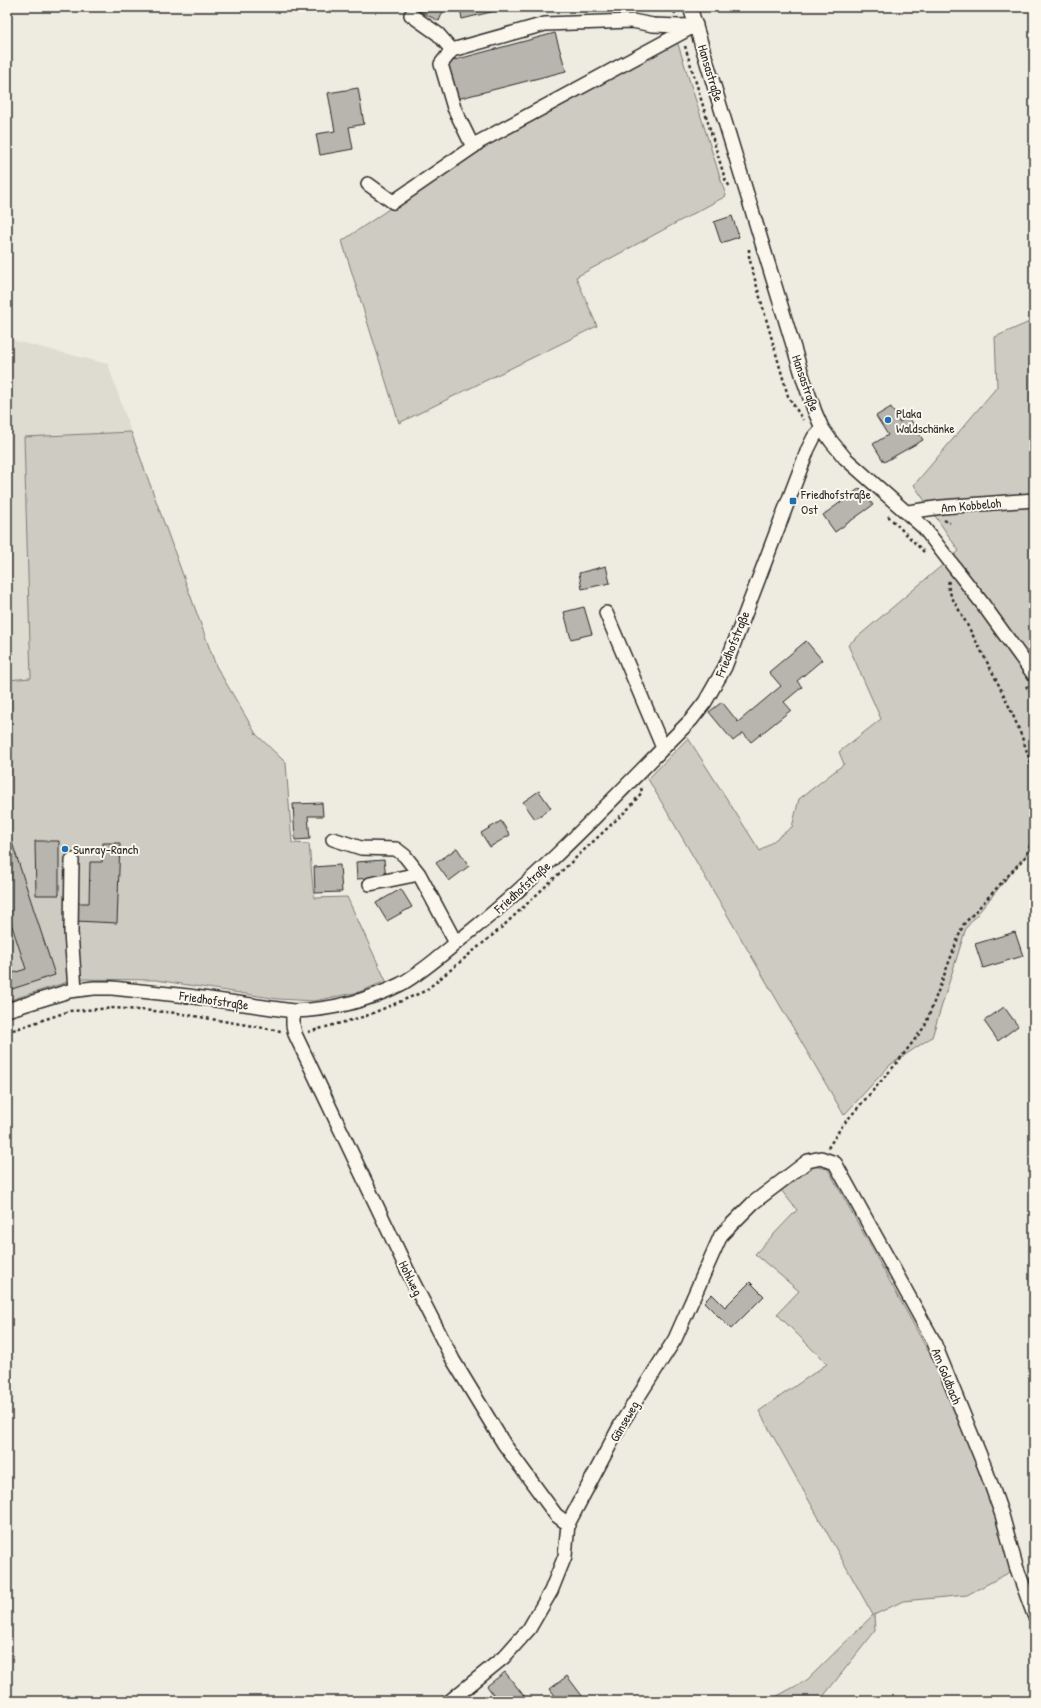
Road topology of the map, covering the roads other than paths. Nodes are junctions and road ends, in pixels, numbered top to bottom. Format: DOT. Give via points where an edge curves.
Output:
graph roads {
  1 [pos="690,7"];
  2 [pos="411,16"];
  3 [pos="696,25"];
  4 [pos="680,30"];
  5 [pos="452,50"];
  6 [pos="473,146"];
  7 [pos="368,184"];
  8 [pos="818,432"];
  9 [pos="1034,500"];
  10 [pos="908,512"];
  11 [pos="606,613"];
  12 [pos="1034,675"];
  13 [pos="663,748"];
  14 [pos="332,839"];
  15 [pos="72,860"];
  16 [pos="420,874"];
  17 [pos="370,884"];
  18 [pos="456,943"];
  19 [pos="76,990"];
  20 [pos="7,1010"];
  21 [pos="293,1011"];
  22 [pos="821,1158"];
  23 [pos="568,1524"];
  24 [pos="1034,1615"];
  25 [pos="450,1701"];
  1 -- 3 [label="street, Hansastraße"];
  2 -- 5 [label="street" via="438,34"];
  3 -- 4 [label="street"];
  3 -- 8 [label="street, Hansastraße"];
  4 -- 5 [label="street" via="632,21 545,24"];
  4 -- 6 [label="street"];
  5 -- 6 [label="street" via="441,64 454,108"];
  6 -- 7 [label="street" via="393,202"];
  8 -- 10 [label="street, Hansastraße"];
  8 -- 13 [label="street, Friedhofstraße" via="799,470 720,678 691,720"];
  9 -- 10 [label="street, Am Kobbeloh"];
  10 -- 12 [label="street, Hansastraße" via="948,559"];
  11 -- 13 [label="street"];
  13 -- 18 [label="street, Friedhofstraße" via="563,850"];
  14 -- 16 [label="street" via="360,848 396,849"];
  15 -- 19 [label="street" via="71,932"];
  16 -- 17 [label="street"];
  16 -- 18 [label="street"];
  18 -- 21 [label="street, Friedhofstraße" via="425,968 382,993 330,1008"];
  19 -- 20 [label="street, Friedhofstraße" via="53,994"];
  19 -- 21 [label="street, Friedhofstraße" via="112,988 148,991"];
  21 -- 23 [label="street, Hohlweg" via="296,1034 408,1273 453,1360 504,1444 556,1515"];
  22 -- 23 [label="street, Gänseweg" via="808,1161 753,1203 721,1235 674,1339 621,1424"];
  22 -- 24 [label="street, Am Goldbach" via="835,1163 933,1340 986,1470"];
  23 -- 25 [label="street, Gänseweg" via="564,1556 550,1591 529,1629 504,1657"];
}
